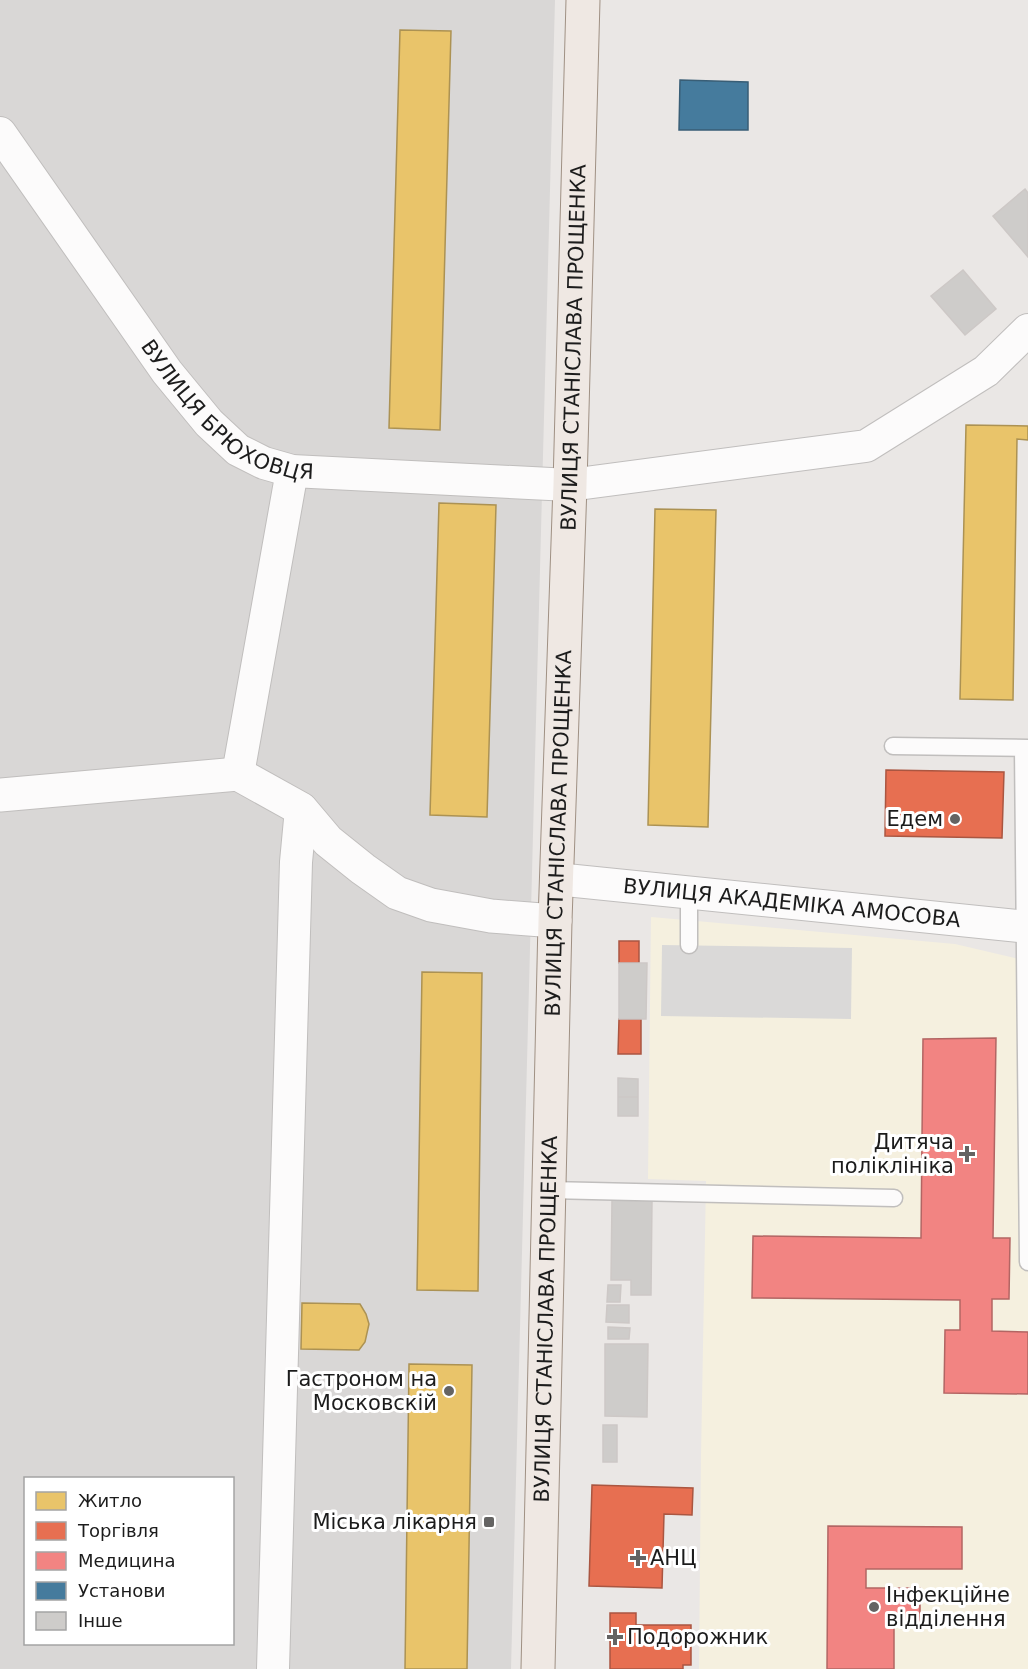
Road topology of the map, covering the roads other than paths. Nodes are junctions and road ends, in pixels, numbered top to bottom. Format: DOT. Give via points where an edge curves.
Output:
graph roads {
  1 [pos="583,0"];
  2 [pos="0,133"];
  3 [pos="1028,330"];
  4 [pos="292,471"];
  5 [pos="570,485"];
  6 [pos="893,746"];
  7 [pos="1026,748"];
  8 [pos="238,774"];
  9 [pos="0,795"];
  10 [pos="301,809"];
  11 [pos="556,879"];
  12 [pos="689,893"];
  13 [pos="555,921"];
  14 [pos="1026,927"];
  15 [pos="689,945"];
  16 [pos="549,1190"];
  17 [pos="894,1198"];
  18 [pos="1028,1262"];
  19 [pos="273,1669"];
  20 [pos="538,1669"];
  1 -- 5 [label="main road, ВУЛИЦЯ СТАНІСЛАВА ПРОЩЕНКА"];
  2 -- 4 [label="street, ВУЛИЦЯ БРЮХОВЦЯ" via="166,372 209,423 238,450"];
  3 -- 5 [label="street, ВУЛИЦЯ БРЮХОВЦЯ" via="986,371 866,446"];
  4 -- 5 [label="street, ВУЛИЦЯ БРЮХОВЦЯ"];
  4 -- 8 [label="street"];
  5 -- 11 [label="main road, ВУЛИЦЯ СТАНІСЛАВА ПРОЩЕНКА"];
  6 -- 7 [label="lane"];
  7 -- 14 [label="lane"];
  8 -- 9 [label="street"];
  8 -- 10 [label="street"];
  10 -- 13 [label="street" via="328,841 397,893 491,916"];
  10 -- 19 [label="street"];
  11 -- 12 [label="street, ВУЛИЦЯ АКАДЕМІКА АМОСОВА"];
  11 -- 13 [label="main road, ВУЛИЦЯ СТАНІСЛАВА ПРОЩЕНКА"];
  12 -- 14 [label="street, ВУЛИЦЯ АКАДЕМІКА АМОСОВА"];
  12 -- 15 [label="lane"];
  13 -- 16 [label="main road, ВУЛИЦЯ СТАНІСЛАВА ПРОЩЕНКА"];
  14 -- 18 [label="lane"];
  16 -- 17 [label="lane"];
  16 -- 20 [label="main road, ВУЛИЦЯ СТАНІСЛАВА ПРОЩЕНКА"];
}
